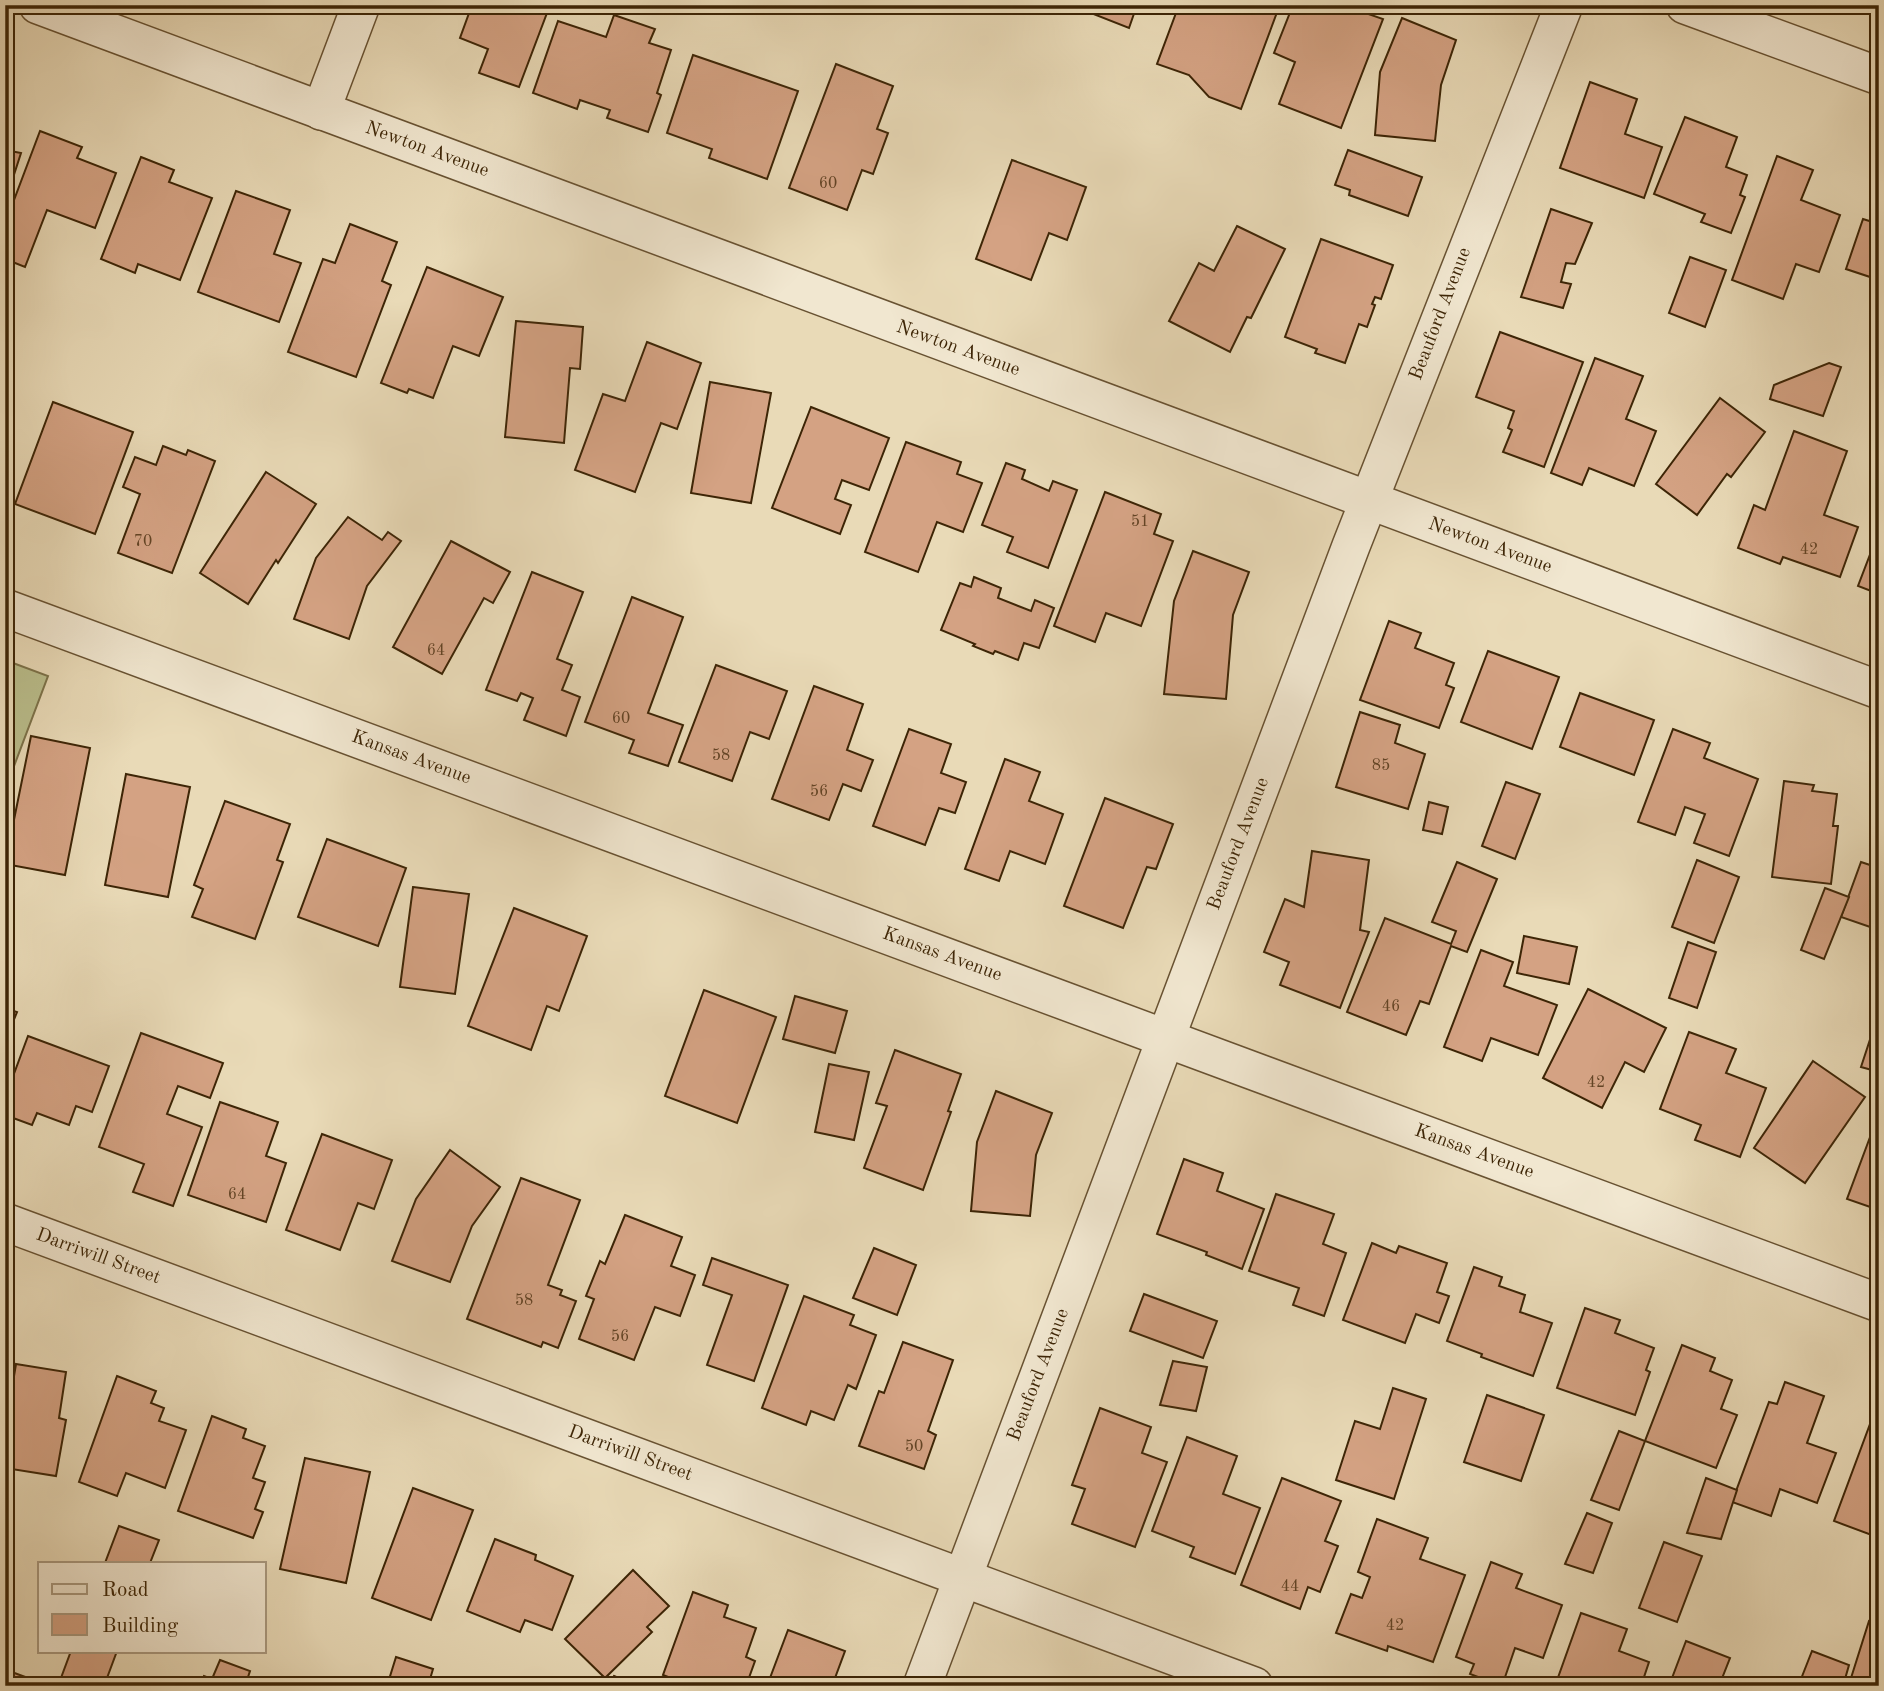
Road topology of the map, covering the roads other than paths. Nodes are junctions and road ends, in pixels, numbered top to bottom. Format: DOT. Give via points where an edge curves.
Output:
graph roads {
  1 [pos="38,5"];
  2 [pos="361,5"];
  3 [pos="1564,5"];
  4 [pos="1685,5"];
  5 [pos="1879,76"];
  6 [pos="321,111"];
  7 [pos="1368,501"];
  8 [pos="5,608"];
  9 [pos="1879,690"];
  10 [pos="1166,1038"];
  11 [pos="5,1222"];
  12 [pos="1879,1303"];
  13 [pos="963,1578"];
  14 [pos="922,1686"];
  15 [pos="1254,1686"];
  1 -- 6 [label="street, Newton Avenue"];
  2 -- 6 [label="street"];
  3 -- 7 [label="street, Beauford Avenue"];
  4 -- 5 [label="street"];
  6 -- 7 [label="street, Newton Avenue"];
  7 -- 9 [label="street, Newton Avenue"];
  7 -- 10 [label="street, Beauford Avenue"];
  8 -- 10 [label="street, Kansas Avenue"];
  10 -- 12 [label="street, Kansas Avenue"];
  10 -- 13 [label="street, Beauford Avenue"];
  11 -- 13 [label="street, Darriwill Street"];
  13 -- 14 [label="street, Beauford Avenue"];
  13 -- 15 [label="street, Darriwill Street"];
}
